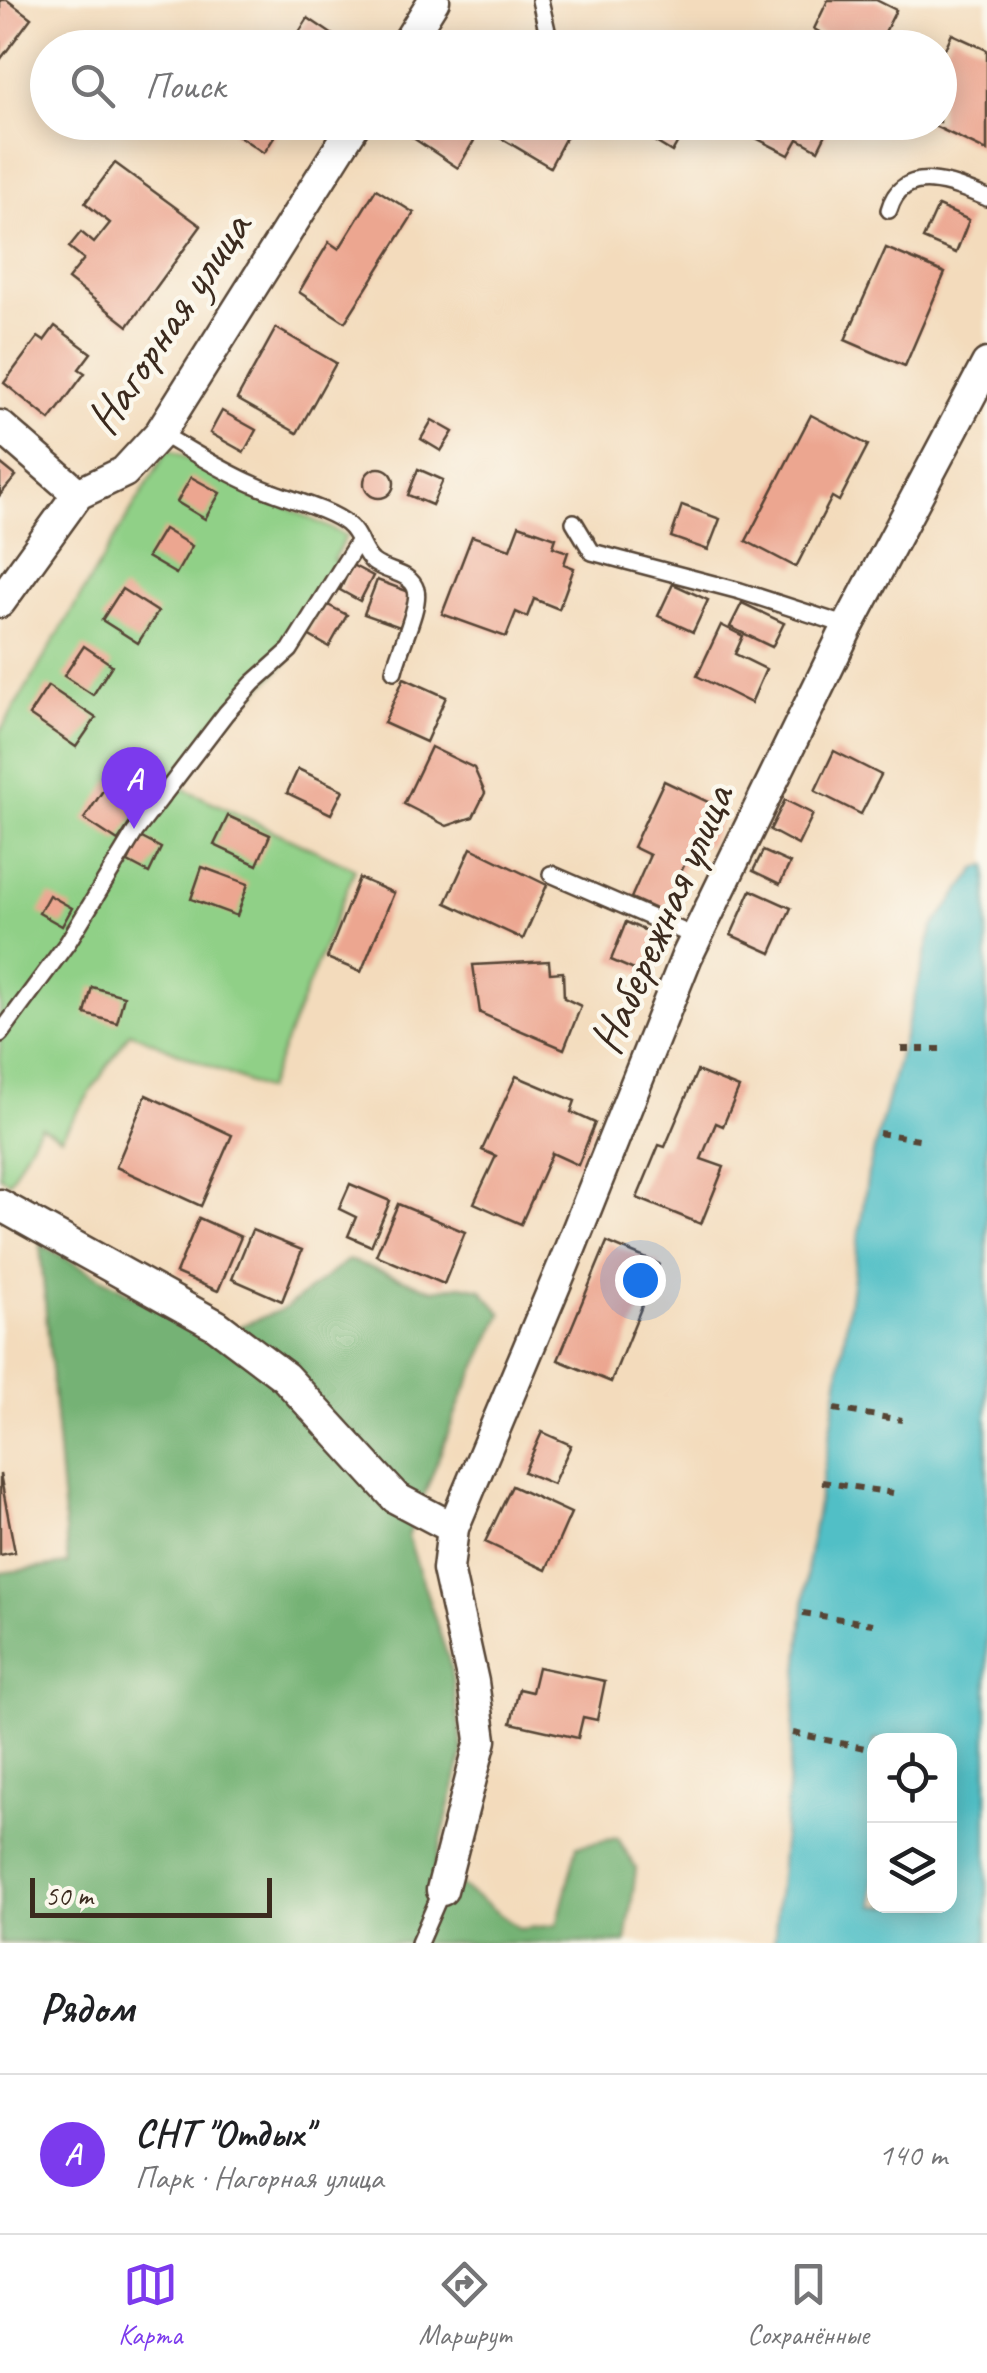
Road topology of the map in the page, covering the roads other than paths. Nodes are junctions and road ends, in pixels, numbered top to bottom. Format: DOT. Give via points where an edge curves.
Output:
graph roads {
  1 [pos="434,0"];
  2 [pos="540,0"];
  3 [pos="415,30"];
  4 [pos="547,30"];
  5 [pos="345,140"];
  6 [pos="987,198"];
  7 [pos="889,210"];
  8 [pos="987,364"];
  9 [pos="0,426"];
  10 [pos="160,434"];
  11 [pos="78,494"];
  12 [pos="574,522"];
  13 [pos="360,540"];
  14 [pos="0,602"];
  15 [pos="848,626"];
  16 [pos="394,671"];
  17 [pos="551,874"];
  18 [pos="696,937"];
  19 [pos="0,1034"];
  20 [pos="0,1204"];
  21 [pos="452,1528"];
  22 [pos="442,1890"];
  23 [pos="420,1943"];
  1 -- 3 [label="street"];
  2 -- 4 [label="lane"];
  5 -- 10 [label="street, Нагорная улица"];
  6 -- 7 [label="lane" via="931,180 911,182 894,194"];
  8 -- 15 [label="street, Набережная улица"];
  9 -- 11 [label="street"];
  10 -- 11 [label="street, Нагорная улица" via="124,472"];
  10 -- 13 [label="lane" via="252,484 346,523"];
  11 -- 14 [label="street, Нагорная улица"];
  12 -- 15 [label="lane" via="592,552"];
  13 -- 16 [label="lane" via="375,564 415,585 418,599"];
  13 -- 19 [label="lane" via="290,650 226,713 135,832 68,942"];
  15 -- 18 [label="street, Набережная улица"];
  17 -- 18 [label="lane"];
  18 -- 21 [label="street, Набережная улица"];
  20 -- 21 [label="street" via="216,1325 285,1377 396,1498"];
  21 -- 22 [label="street, Набережная улица" via="448,1569 481,1740"];
  22 -- 23 [label="lane"];
}
